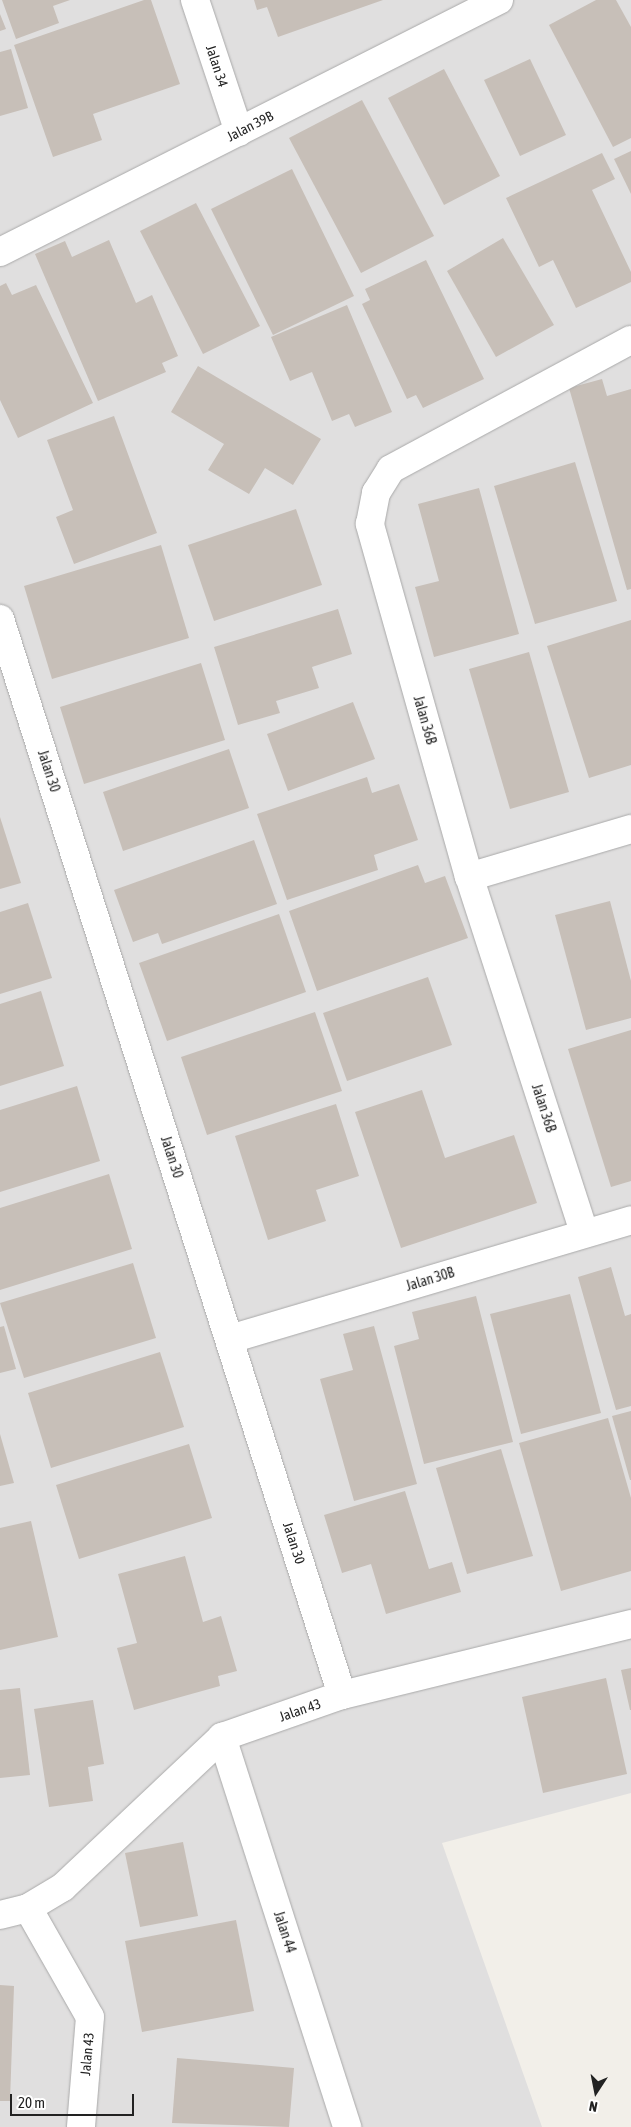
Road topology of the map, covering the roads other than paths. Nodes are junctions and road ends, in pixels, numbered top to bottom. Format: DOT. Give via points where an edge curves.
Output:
graph roads {
  1 [pos="195,0"];
  2 [pos="499,0"];
  3 [pos="239,132"];
  4 [pos="0,252"];
  5 [pos="631,340"];
  6 [pos="0,619"];
  7 [pos="631,829"];
  8 [pos="469,877"];
  9 [pos="631,1220"];
  10 [pos="584,1232"];
  11 [pos="230,1339"];
  12 [pos="631,1624"];
  13 [pos="342,1695"];
  14 [pos="222,1737"];
  15 [pos="28,1908"];
  16 [pos="0,1915"];
  17 [pos="80,2127"];
  18 [pos="347,2127"];
  1 -- 3 [label="street, Jalan 34"];
  2 -- 3 [label="street, Jalan 39B"];
  3 -- 4 [label="street, Jalan 39B"];
  5 -- 8 [label="street, Jalan 36B" via="391,469 376,493 370,524"];
  6 -- 11 [label="street, Jalan 30"];
  7 -- 8 [label="street"];
  8 -- 10 [label="street, Jalan 36B"];
  9 -- 10 [label="street, Jalan 30B"];
  10 -- 11 [label="street, Jalan 30B"];
  11 -- 13 [label="street, Jalan 30"];
  12 -- 13 [label="street, Jalan 43"];
  13 -- 14 [label="street, Jalan 43"];
  14 -- 15 [label="street, Jalan 43" via="63,1887"];
  14 -- 18 [label="street, Jalan 44"];
  15 -- 16 [label="street, Jalan 43"];
  15 -- 17 [label="street, Jalan 43" via="90,2016"];
}
